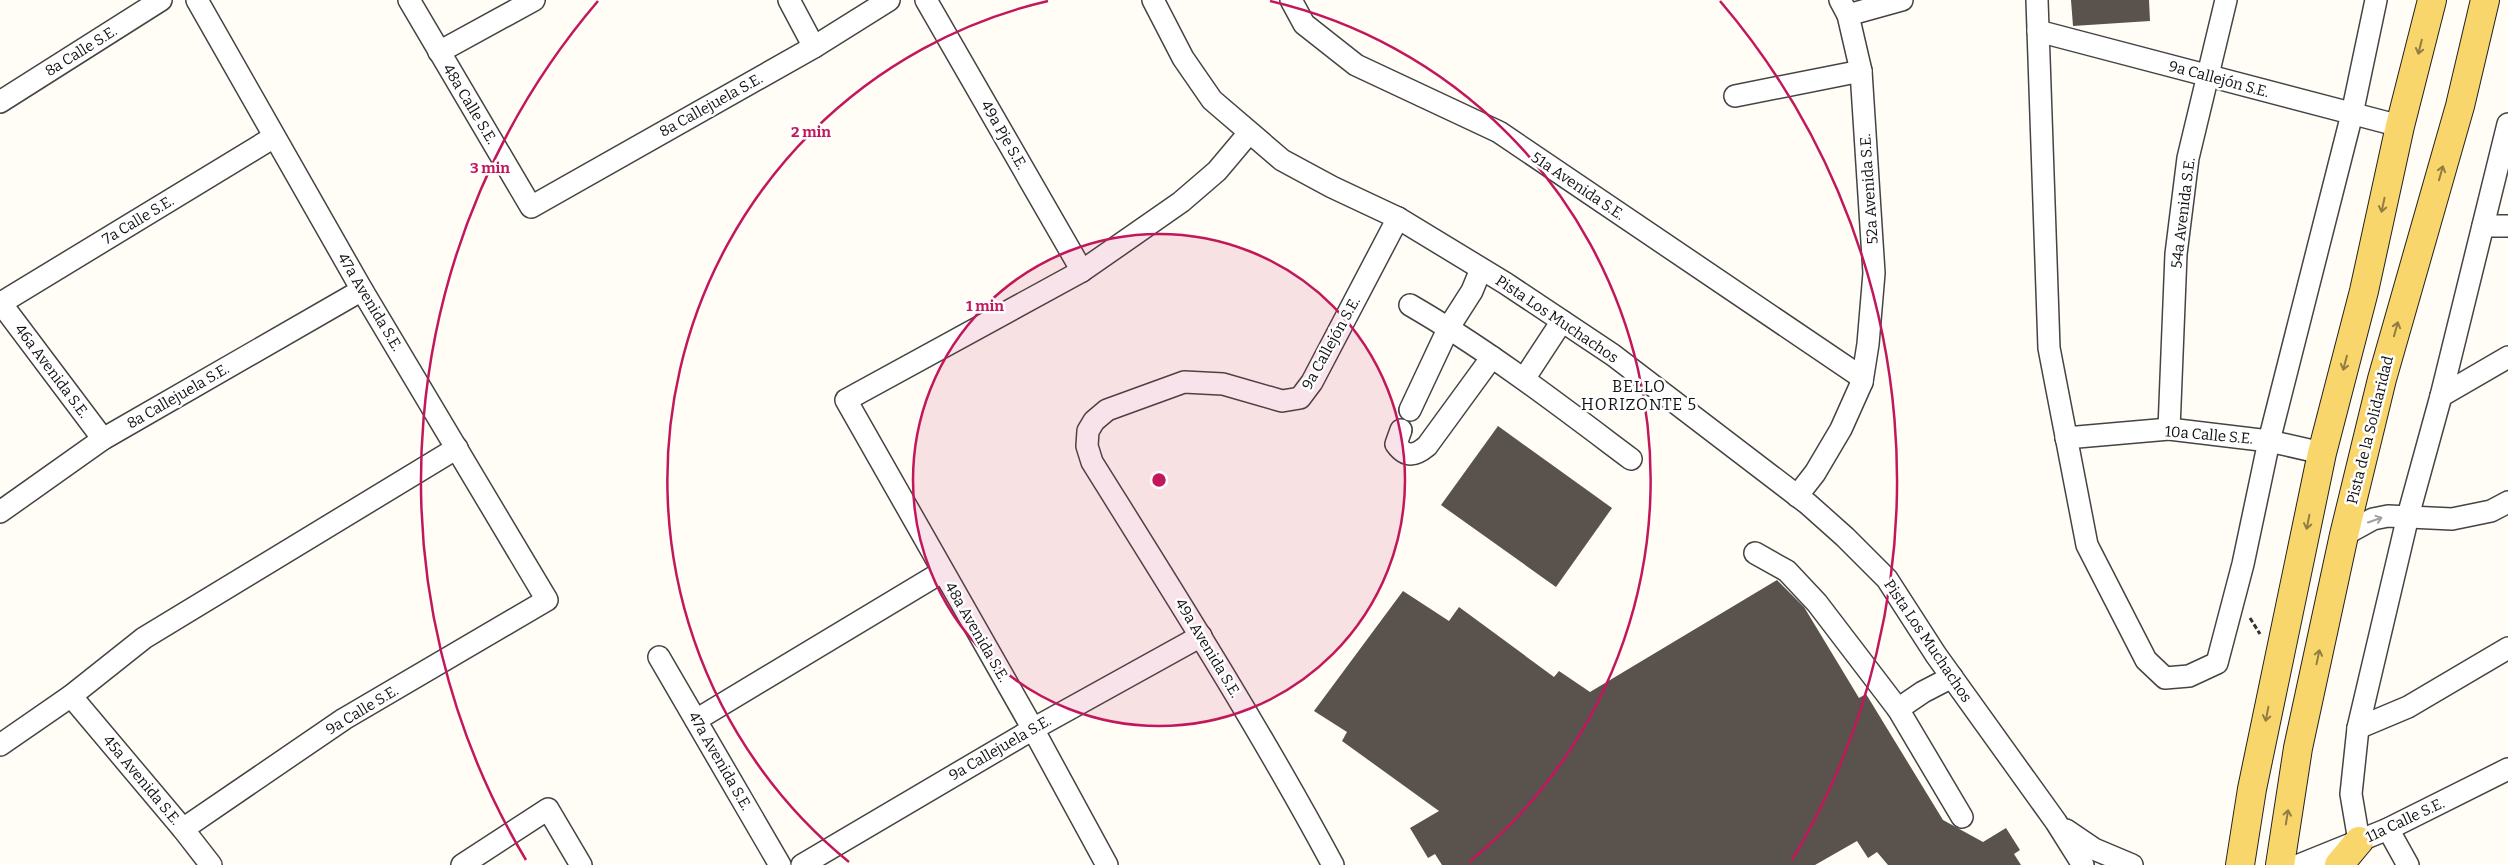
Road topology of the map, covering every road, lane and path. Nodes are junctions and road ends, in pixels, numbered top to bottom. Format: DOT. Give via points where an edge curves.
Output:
graph roads {
  1 [pos="161,0"];
  2 [pos="197,0"];
  3 [pos="409,0"];
  4 [pos="534,0"];
  5 [pos="789,0"];
  6 [pos="889,0"];
  7 [pos="926,0"];
  8 [pos="1153,0"];
  9 [pos="1291,0"];
  10 [pos="1902,0"];
  11 [pos="2038,0"];
  12 [pos="2226,0"];
  13 [pos="2376,0"];
  14 [pos="2432,0"];
  15 [pos="2485,0"];
  16 [pos="1844,8"];
  17 [pos="2038,31"];
  18 [pos="814,47"];
  19 [pos="439,52"];
  20 [pos="1861,71"];
  21 [pos="2209,76"];
  22 [pos="1735,96"];
  23 [pos="0,102"];
  24 [pos="2352,114"];
  25 [pos="2508,124"];
  26 [pos="2400,126"];
  27 [pos="1249,133"];
  28 [pos="274,136"];
  29 [pos="531,207"];
  30 [pos="1398,218"];
  31 [pos="2483,226"];
  32 [pos="2508,226"];
  33 [pos="1481,269"];
  34 [pos="1082,271"];
  35 [pos="362,290"];
  36 [pos="0,303"];
  37 [pos="1410,305"];
  38 [pos="1562,321"];
  39 [pos="1449,327"];
  40 [pos="1492,357"];
  41 [pos="2508,357"];
  42 [pos="1524,379"];
  43 [pos="1862,382"];
  44 [pos="2441,396"];
  45 [pos="1410,410"];
  46 [pos="1401,430"];
  47 [pos="2169,430"];
  48 [pos="1088,431"];
  49 [pos="2066,438"];
  50 [pos="103,439"];
  51 [pos="2269,441"];
  52 [pos="457,448"];
  53 [pos="2322,453"];
  54 [pos="1631,458"];
  55 [pos="1797,496"];
  56 [pos="2508,502"];
  57 [pos="0,512"];
  58 [pos="2408,516"];
  59 [pos="2344,535"];
  60 [pos="1756,553"];
  61 [pos="942,572"];
  62 [pos="2234,598"];
  63 [pos="547,600"];
  64 [pos="1202,636"];
  65 [pos="2508,648"];
  66 [pos="659,658"];
  67 [pos="2277,667"];
  68 [pos="1952,677"];
  69 [pos="72,696"];
  70 [pos="1898,709"];
  71 [pos="696,720"];
  72 [pos="2358,728"];
  73 [pos="1033,729"];
  74 [pos="0,745"];
  75 [pos="2508,769"];
  76 [pos="1962,817"];
  77 [pos="2056,822"];
  78 [pos="184,829"];
  79 [pos="2388,829"];
  80 [pos="2243,836"];
  81 [pos="2359,842"];
  82 [pos="210,865"];
  83 [pos="462,865"];
  84 [pos="581,865"];
  85 [pos="780,865"];
  86 [pos="802,865"];
  87 [pos="1107,865"];
  88 [pos="1333,865"];
  89 [pos="2068,865"];
  90 [pos="2083,865"];
  91 [pos="2132,865"];
  92 [pos="2222,865"];
  93 [pos="2240,865"];
  94 [pos="2280,865"];
  95 [pos="2299,865"];
  96 [pos="2338,865"];
  97 [pos="2408,865"];
  1 -- 23 [label="street, 8a Calle S.E."];
  2 -- 28 [label="street, 47a Avenida S.E."];
  3 -- 19 [label="street, 48a Calle S.E."];
  4 -- 19 [label="street"];
  5 -- 18 [label="street"];
  6 -- 18 [label="street, 8a Callejuela S.E."];
  7 -- 34 [label="street, 49a Pje S.E."];
  8 -- 27 [label="street, Pista Los Muchachos" via="1183,58 1212,100"];
  9 -- 43 [label="street, 51a Avenida S.E." via="1304,24 1356,65 1498,132 1861,377"];
  10 -- 16 [label="street"];
  11 -- 17 [label="street"];
  12 -- 21 [label="street, 54a Avenida S.E."];
  13 -- 24 [label="street"];
  14 -- 26 [label="main road, one-way"];
  59 -- 15 [label="main road, Pista de la Solidaridad, one-way" via="2382,379 2460,106"];
  16 -- 20 [label="street, 52a Avenida S.E."];
  17 -- 21 [label="street, 9a Callejón S.E."];
  17 -- 49 [label="street" via="2049,348"];
  18 -- 29 [label="street, 8a Callejuela S.E."];
  19 -- 29 [label="street, 48a Calle S.E."];
  20 -- 22 [label="street"];
  20 -- 43 [label="street, 52a Avenida S.E." via="1874,273"];
  21 -- 24 [label="street, 9a Callejón S.E."];
  21 -- 47 [label="street, 54a Avenida S.E." via="2188,158 2176,254"];
  24 -- 26 [label="street, 9a Callejón S.E."];
  24 -- 51 [label="street"];
  25 -- 31 [label="street"];
  26 -- 53 [label="main road, one-way" via="2364,291"];
  27 -- 30 [label="street, Pista Los Muchachos" via="1282,160"];
  27 -- 34 [label="street" via="1217,170 1181,202"];
  28 -- 35 [label="street, 47a Avenida S.E."];
  28 -- 36 [label="street, 7a Calle S.E."];
  30 -- 33 [label="street, Pista Los Muchachos"];
  30 -- 48 [label="street, 9a Callejón S.E." via="1312,382 1300,398 1282,401 1223,384 1184,382 1107,410"];
  31 -- 32 [label="street"];
  31 -- 44 [label="street"];
  33 -- 38 [label="street, Pista Los Muchachos"];
  33 -- 39 [label="street" via="1472,291"];
  34 -- 61 [label="street, 48a Avenida S.E." via="846,400"];
  35 -- 50 [label="street, 8a Callejuela S.E."];
  35 -- 52 [label="street, 47a Avenida S.E."];
  36 -- 50 [label="street, 46a Avenida S.E."];
  37 -- 39 [label="street"];
  38 -- 42 [label="street"];
  38 -- 55 [label="street, Pista Los Muchachos" via="1613,355"];
  39 -- 40 [label="street"];
  39 -- 45 [label="street"];
  40 -- 42 [label="street"];
  40 -- 46 [label="street" via="1418,454 1401,451 1396,444"];
  41 -- 44 [label="street"];
  42 -- 54 [label="street"];
  43 -- 55 [label="street" via="1841,429"];
  44 -- 58 [label="street"];
  47 -- 49 [label="street, 10a Calle S.E."];
  47 -- 51 [label="street, 10a Calle S.E."];
  48 -- 64 [label="street, 49a Avenida S.E." via="1087,446 1092,462"];
  49 -- 62 [label="street" via="2086,545 2146,660 2165,678 2189,676 2218,663"];
  50 -- 57 [label="street, 8a Callejuela S.E."];
  51 -- 53 [label="street, 10a Calle S.E."];
  51 -- 62 [label="street"];
  52 -- 63 [label="street, 47a Avenida S.E."];
  52 -- 69 [label="street" via="144,638"];
  53 -- 67 [label="main road, one-way"];
  55 -- 68 [label="street, Pista Los Muchachos" via="1887,579"];
  56 -- 58 [label="street" via="2491,511 2452,519"];
  59 -- 58 [label="street, one-way" via="2373,519"];
  58 -- 72 [label="street"];
  94 -- 59 [label="main road, Pista de la Solidaridad, one-way" via="2298,748"];
  60 -- 70 [label="street" via="1788,572 1798,582"];
  61 -- 71 [label="street"];
  61 -- 73 [label="street, 48a Avenida S.E."];
  62 -- 67 [label="path" via="2254,624"];
  63 -- 78 [label="street, 9a Calle S.E." via="344,719"];
  64 -- 73 [label="street, 9a Callejuela S.E."];
  64 -- 88 [label="street, 49a Avenida S.E."];
  65 -- 72 [label="street" via="2408,707"];
  66 -- 71 [label="street, 47a Avenida S.E."];
  67 -- 80 [label="main road, one-way"];
  68 -- 70 [label="street"];
  68 -- 77 [label="street, Pista Los Muchachos"];
  69 -- 74 [label="street"];
  69 -- 78 [label="street, 45a Avenida S.E."];
  70 -- 76 [label="street"];
  71 -- 85 [label="street, 47a Avenida S.E."];
  72 -- 81 [label="street" via="2351,794"];
  73 -- 86 [label="street, 9a Callejuela S.E."];
  73 -- 87 [label="street, 48a Avenida S.E."];
  75 -- 79 [label="street, 11a Calle S.E."];
  77 -- 89 [label="street"];
  77 -- 90 [label="street, Pista Los Muchachos"];
  77 -- 91 [label="street" via="2082,843"];
  78 -- 82 [label="street, 45a Avenida S.E."];
  79 -- 81 [label="street, 11a Calle S.E."];
  79 -- 97 [label="street"];
  80 -- 92 [label="main road"];
  80 -- 93 [label="main road"];
  81 -- 95 [label="street, 11a Calle S.E."];
  81 -- 96 [label="main road"];
  83 -- 84 [label="street" via="548,809"];
}
